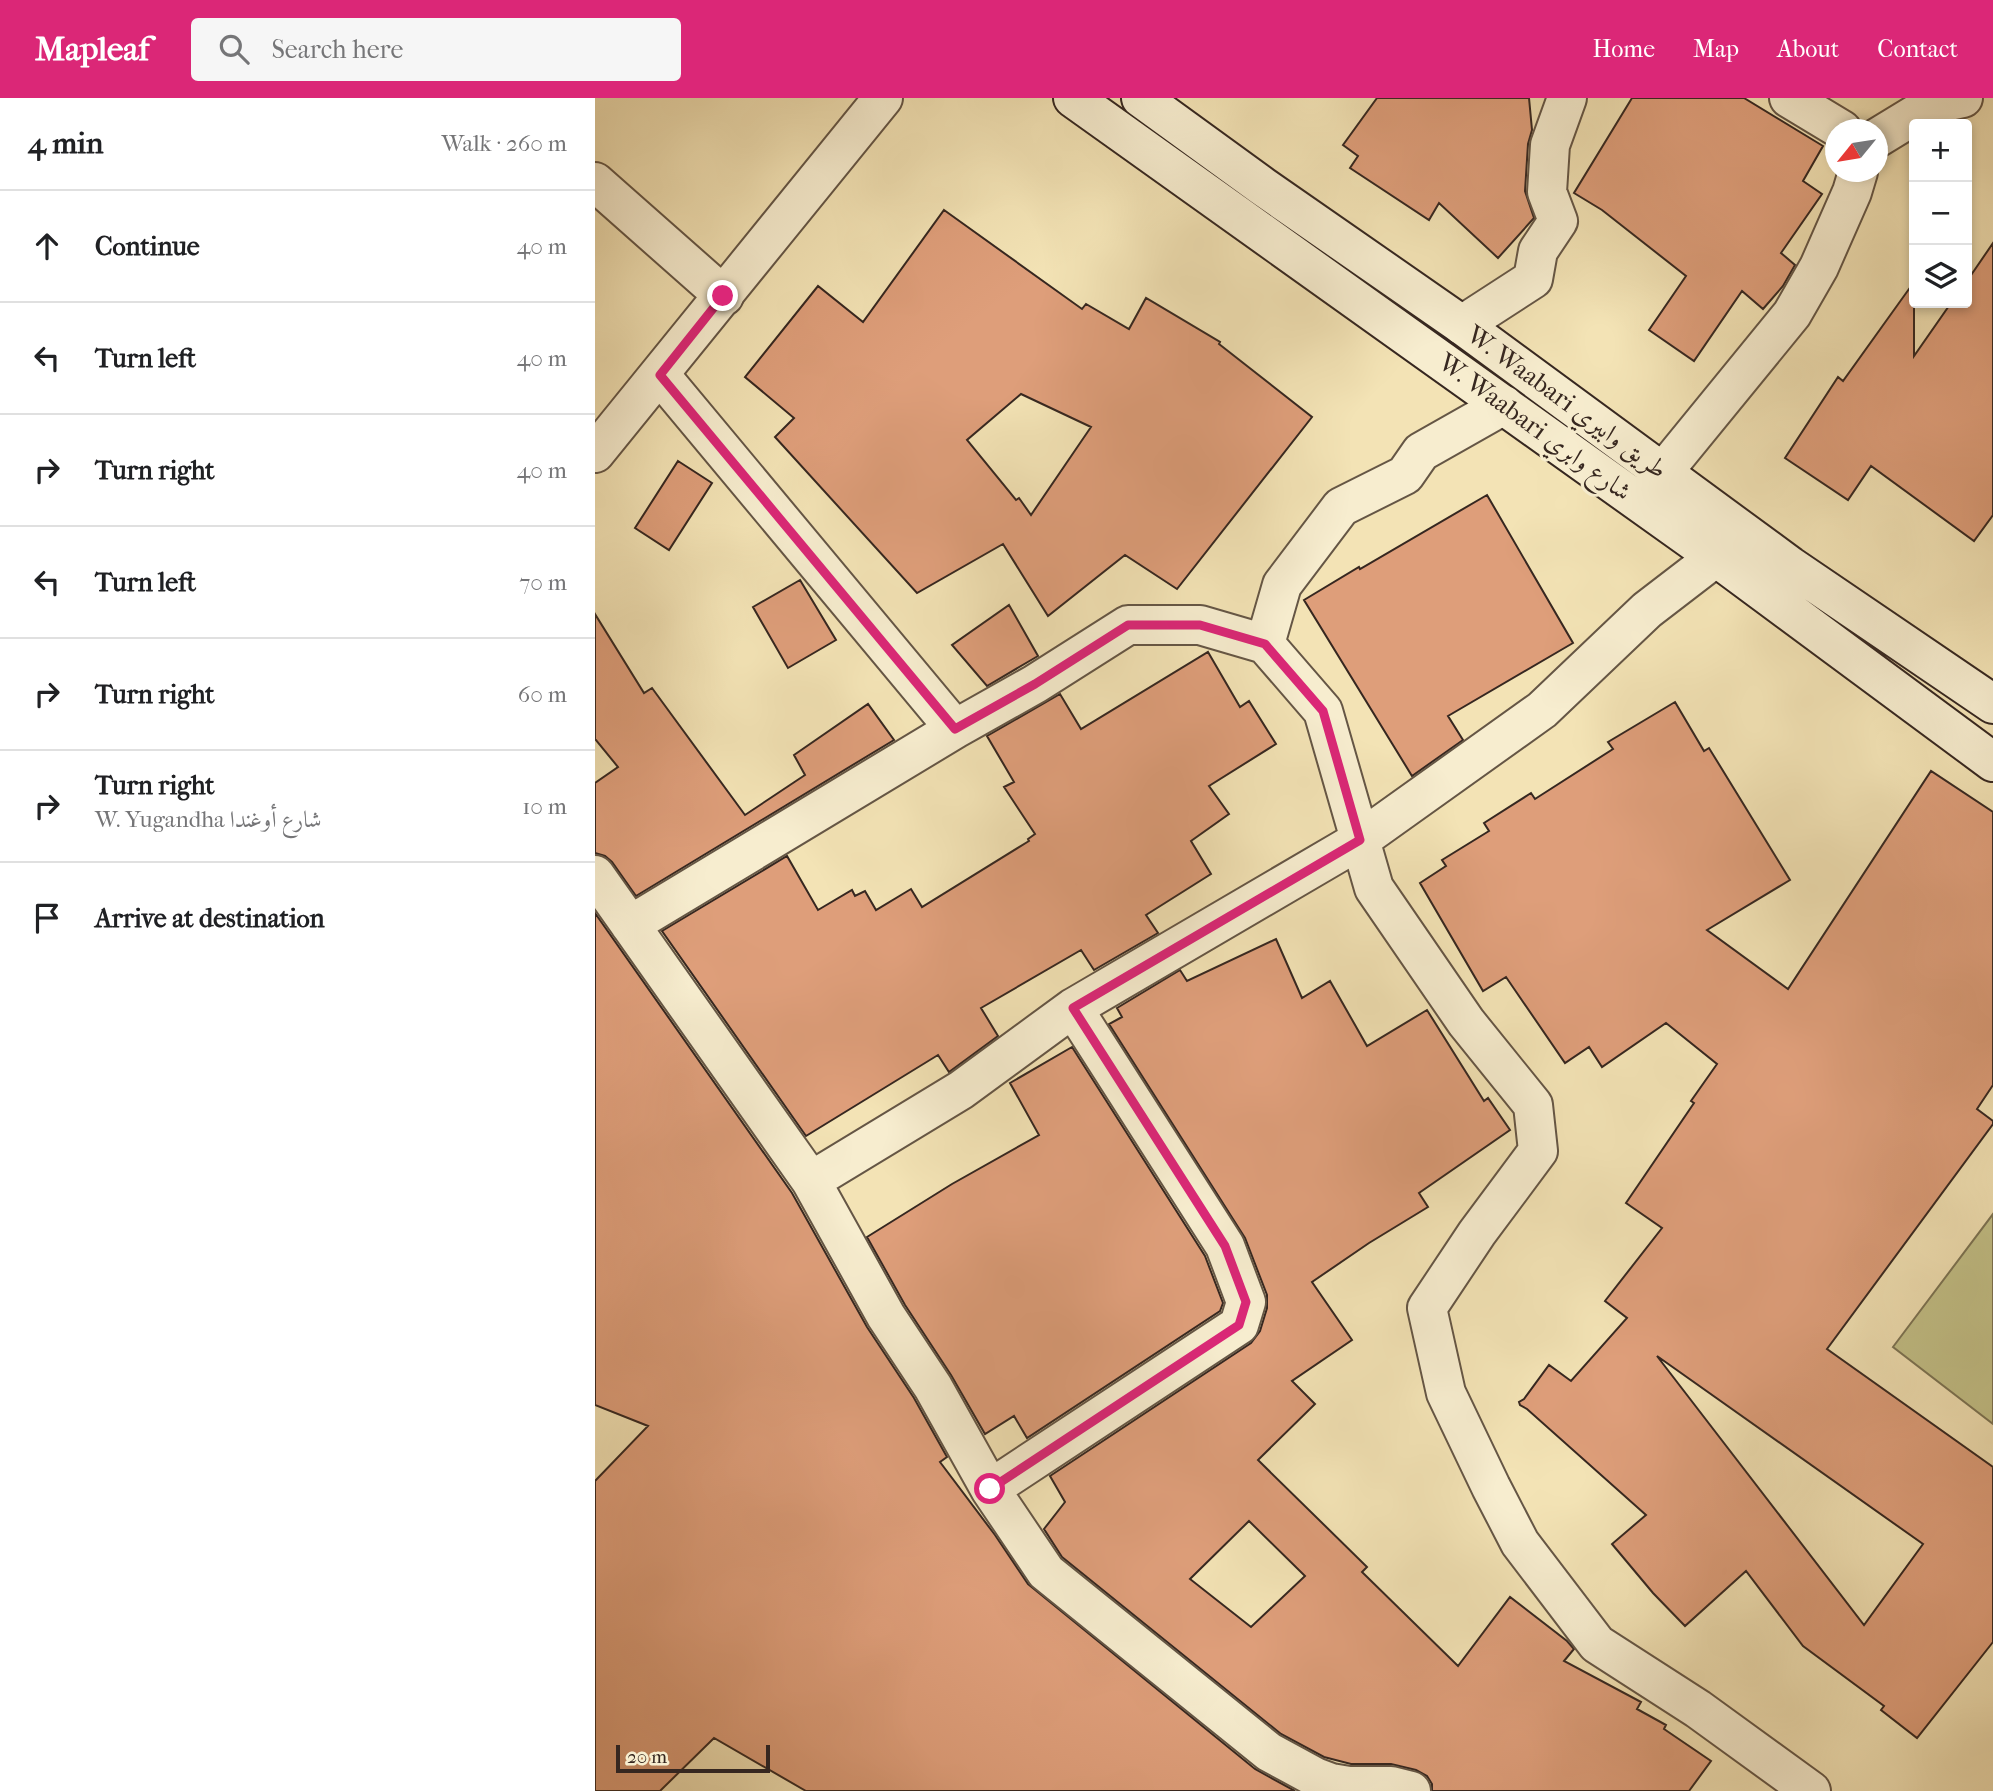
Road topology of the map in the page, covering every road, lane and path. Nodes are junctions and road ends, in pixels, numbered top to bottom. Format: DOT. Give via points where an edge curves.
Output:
graph roads {
  1 [pos="883,98"];
  2 [pos="1073,98"];
  3 [pos="1141,98"];
  4 [pos="1567,98"];
  5 [pos="1789,98"];
  6 [pos="1963,98"];
  7 [pos="1825,120"];
  8 [pos="1888,132"];
  9 [pos="595,182"];
  10 [pos="1855,182"];
  11 [pos="723,296"];
  12 [pos="1462,325"];
  13 [pos="660,375"];
  14 [pos="1504,405"];
  15 [pos="595,453"];
  16 [pos="1664,472"];
  17 [pos="1716,557"];
  18 [pos="1265,644"];
  19 [pos="1993,704"];
  20 [pos="955,729"];
  21 [pos="1993,762"];
  22 [pos="1360,840"];
  23 [pos="595,875"];
  24 [pos="630,925"];
  25 [pos="1073,1008"];
  26 [pos="811,1181"];
  27 [pos="990,1489"];
  28 [pos="1411,1791"];
  29 [pos="1811,1791"];
  1 -- 11 [label="street"];
  2 -- 14 [label="street, W. Waabari شارع وابري"];
  3 -- 12 [label="street, W. Waabari طريق وابيري"];
  4 -- 12 [label="street" via="1550,145 1547,192 1557,220 1538,251 1533,279"];
  5 -- 7 [label="street"];
  6 -- 8 [label="street" via="1931,105"];
  9 -- 11 [label="street"];
  10 -- 16 [label="street" via="1819,267 1792,314"];
  11 -- 13 [label="street"];
  12 -- 16 [label="street, W. Waabari طريق وابيري"];
  13 -- 15 [label="street"];
  13 -- 20 [label="street"];
  14 -- 17 [label="street, W. Waabari شارع وابري"];
  14 -- 18 [label="street" via="1421,452 1405,475 1341,507 1282,585"];
  16 -- 19 [label="street, W. Waabari طريق وابيري" via="1790,566"];
  17 -- 21 [label="street, W. Waabari شارع وابري"];
  17 -- 22 [label="street" via="1647,610 1542,710"];
  18 -- 20 [label="street" via="1200,625 1128,625"];
  18 -- 22 [label="street" via="1323,711"];
  20 -- 24 [label="street"];
  22 -- 25 [label="street"];
  22 -- 29 [label="street" via="1374,888 1465,1022 1533,1105 1538,1151 1427,1308 1446,1392 1491,1487 1520,1543 1597,1644 1698,1709"];
  23 -- 24 [label="street"];
  24 -- 26 [label="street"];
  25 -- 26 [label="street" via="961,1090"];
  25 -- 27 [label="street" via="1225,1246 1246,1302 1239,1325"];
  26 -- 27 [label="street"];
  27 -- 28 [label="street" via="1046,1572 1269,1752 1331,1783"];
}
